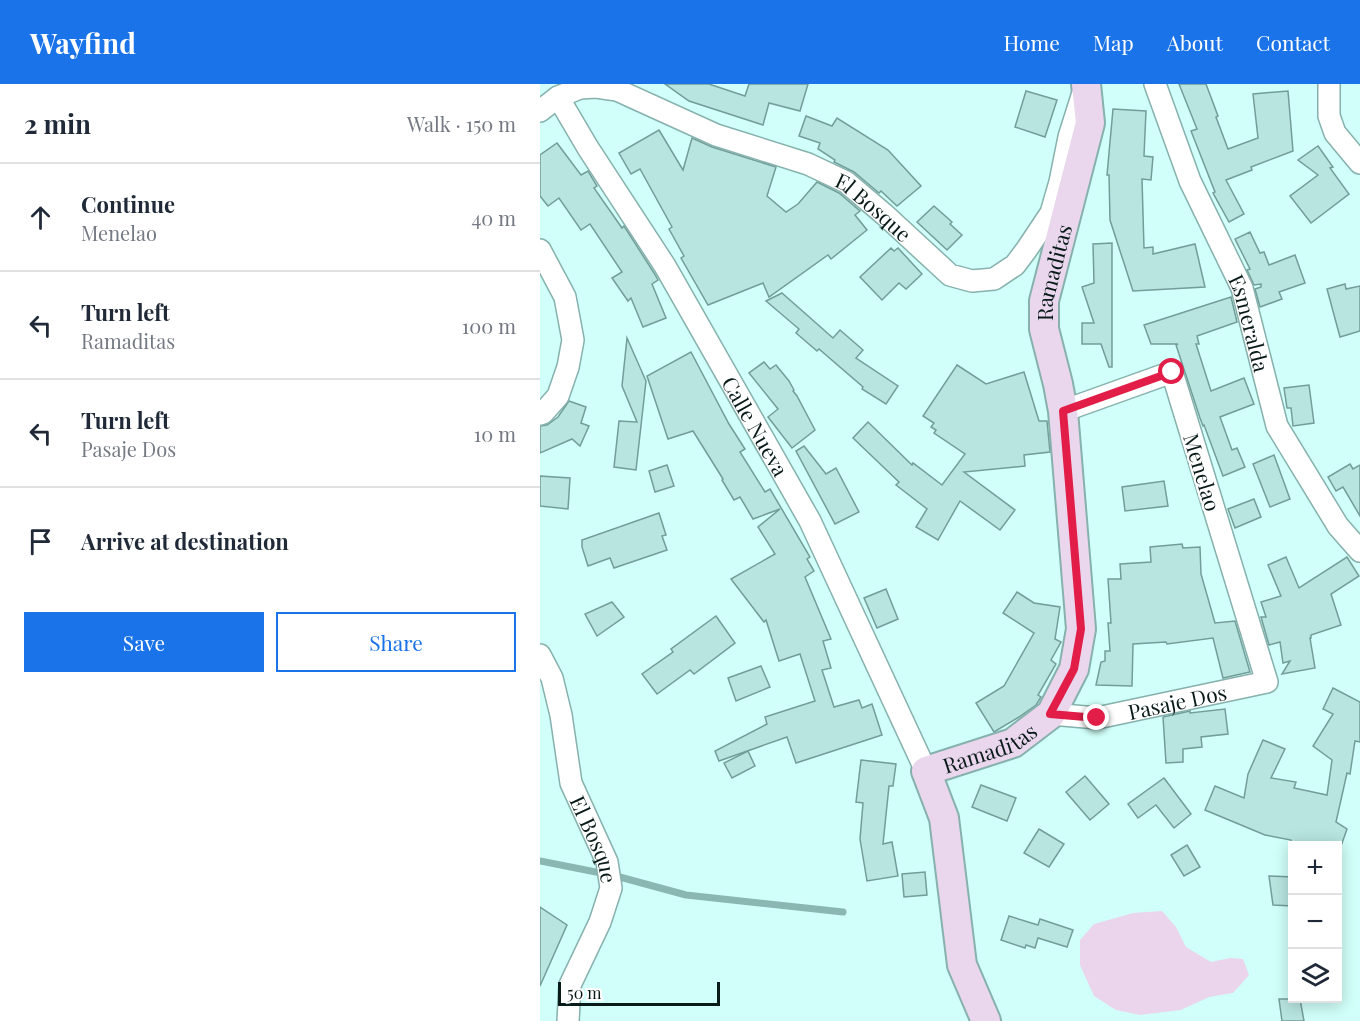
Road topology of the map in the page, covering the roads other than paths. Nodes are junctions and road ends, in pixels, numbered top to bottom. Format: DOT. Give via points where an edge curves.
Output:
graph roads {
  1 [pos="1155,84"];
  2 [pos="1329,84"];
  3 [pos="1085,85"];
  4 [pos="558,97"];
  5 [pos="540,111"];
  6 [pos="1360,163"];
  7 [pos="540,250"];
  8 [pos="1063,411"];
  9 [pos="540,414"];
  10 [pos="1360,551"];
  11 [pos="540,655"];
  12 [pos="1268,682"];
  13 [pos="1050,714"];
  14 [pos="926,771"];
  15 [pos="568,1021"];
  16 [pos="986,1021"];
  1 -- 10 [label="street, Esmeralda" via="1190,181 1242,288 1277,426 1338,526"];
  2 -- 6 [label="street" via="1329,116 1335,132"];
  3 -- 4 [label="street, El Bosque" via="1051,213 1015,265 994,279 972,281 950,274 846,183 808,164 716,135 617,90 580,88"];
  3 -- 8 [label="street, Ramaditas" via="1090,123 1044,301 1044,329"];
  4 -- 5 [label="street, El Bosque"];
  4 -- 14 [label="street, Calle Nueva" via="665,266 810,521"];
  7 -- 9 [label="street" via="565,297 573,340 558,396"];
  8 -- 12 [label="street, Menelao" via="1172,372"];
  8 -- 13 [label="street, Ramaditas" via="1081,629 1074,669"];
  11 -- 15 [label="street, El Bosque" via="552,678 561,715 571,783 607,862 611,888 600,922 570,985"];
  12 -- 13 [label="street, Pasaje Dos" via="1097,718"];
  13 -- 14 [label="street, Ramaditas" via="1013,743"];
  14 -- 16 [label="street" via="944,818 962,965"];
}
